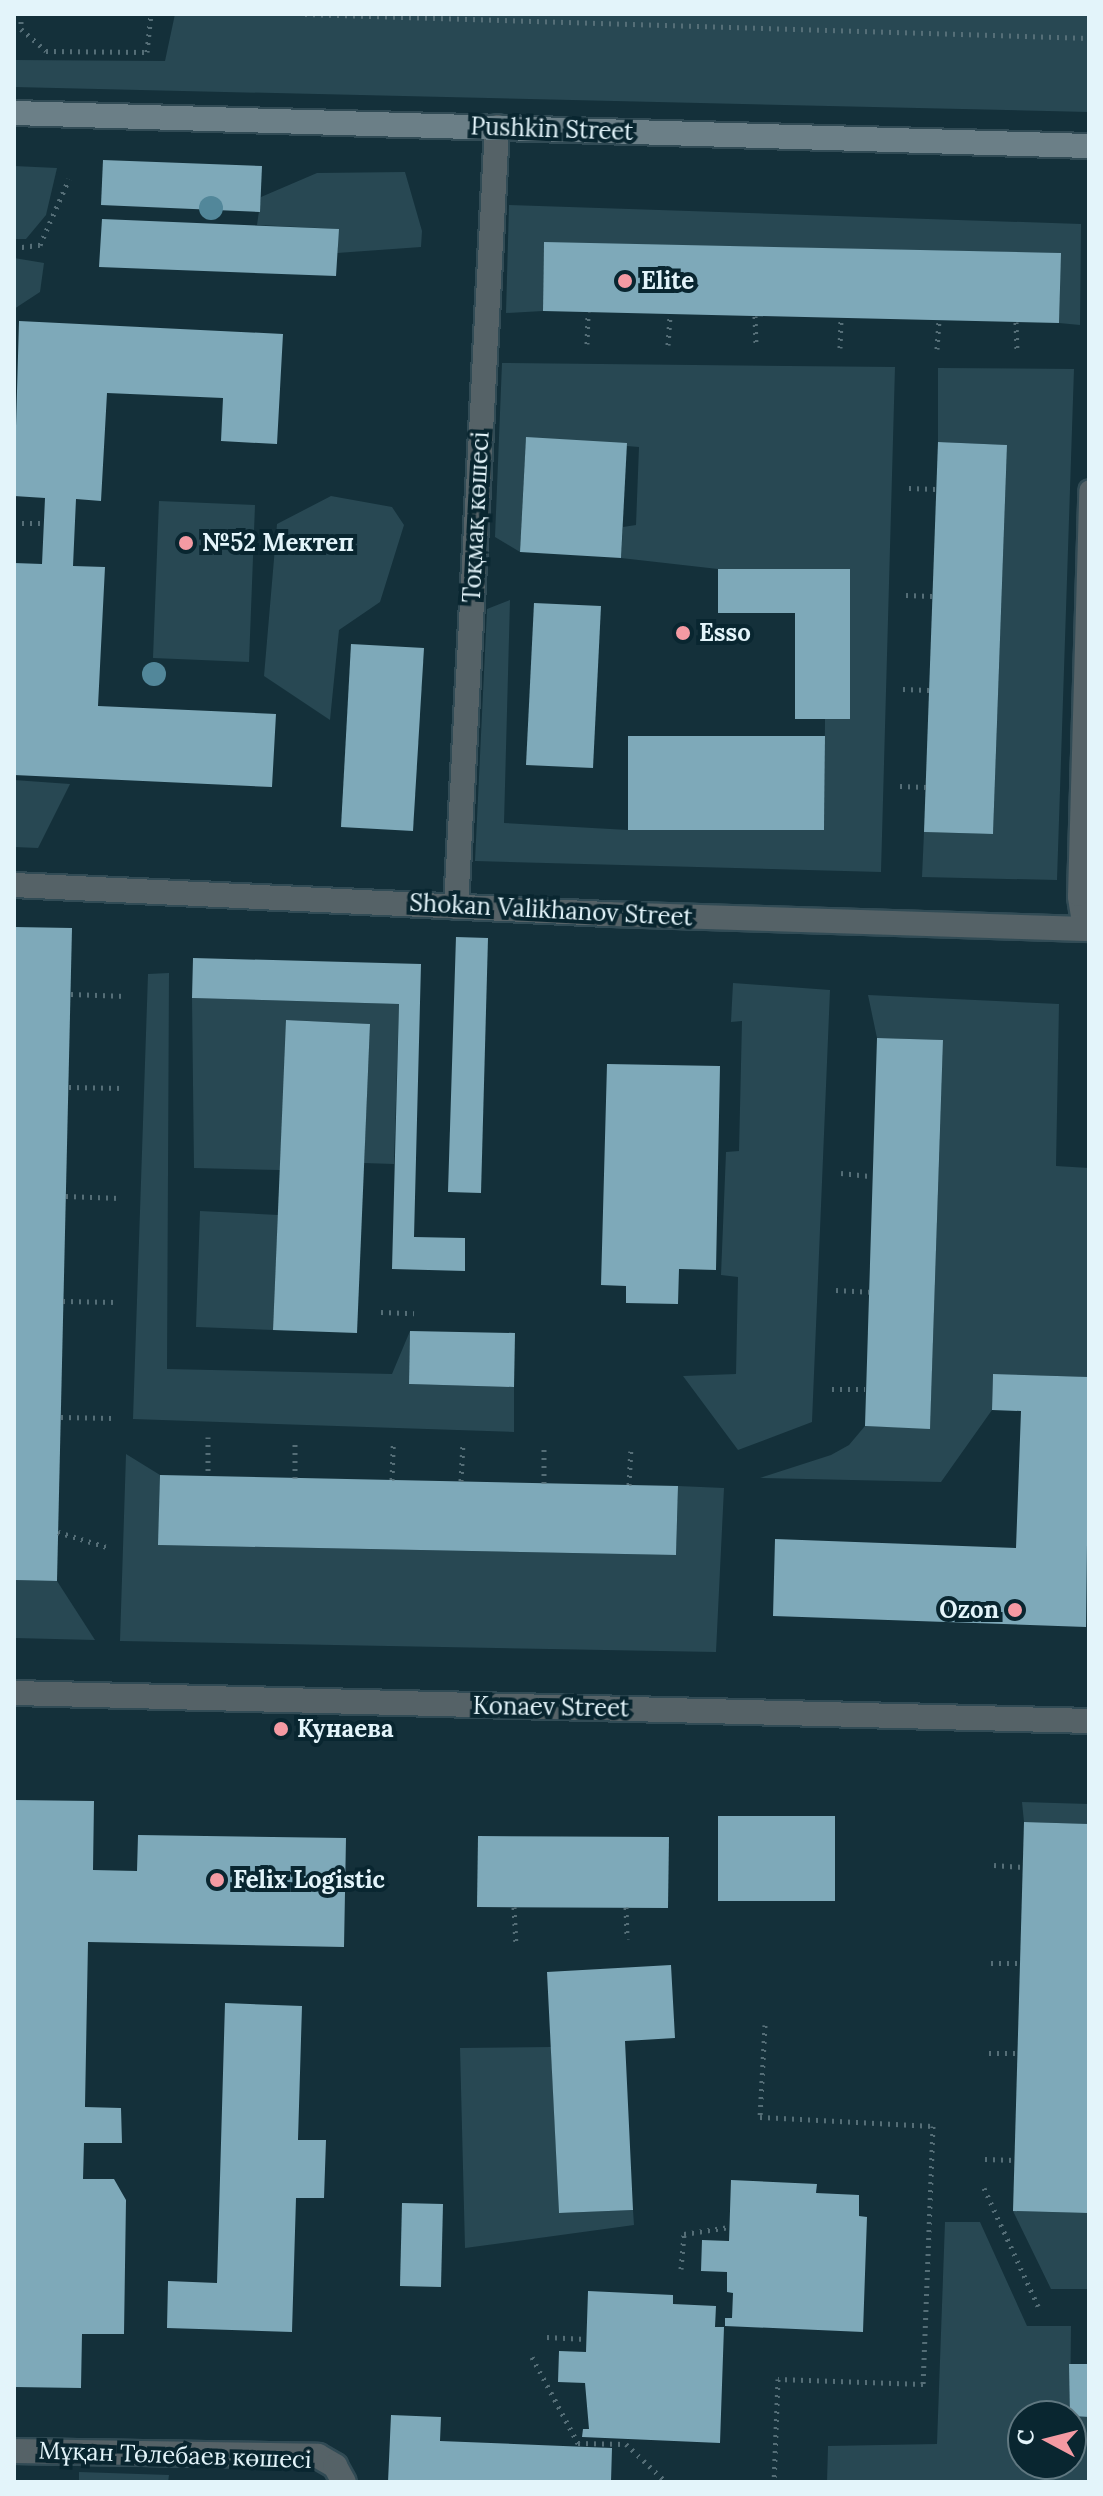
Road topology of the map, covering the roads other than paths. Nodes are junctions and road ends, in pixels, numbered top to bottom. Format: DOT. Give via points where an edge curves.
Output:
graph roads {
  1 [pos="14,113"];
  2 [pos="497,127"];
  3 [pos="1089,146"];
  4 [pos="1089,490"];
  5 [pos="14,885"];
  6 [pos="456,907"];
  7 [pos="1086,929"];
  8 [pos="14,1693"];
  9 [pos="1089,1721"];
  10 [pos="14,2451"];
  11 [pos="340,2474"];
  1 -- 2 [label="street, Pushkin Street"];
  2 -- 3 [label="street, Pushkin Street"];
  2 -- 6 [label="street, Тоқмақ көшесі"];
  4 -- 7 [label="lane" via="1078,896"];
  5 -- 6 [label="street, Shokan Valikhanov Street"];
  6 -- 7 [label="street, Shokan Valikhanov Street"];
  8 -- 9 [label="street, Konaev Street"];
  10 -- 11 [label="street, Мұқан Төлебаев көшесі" via="318,2456"];
}
